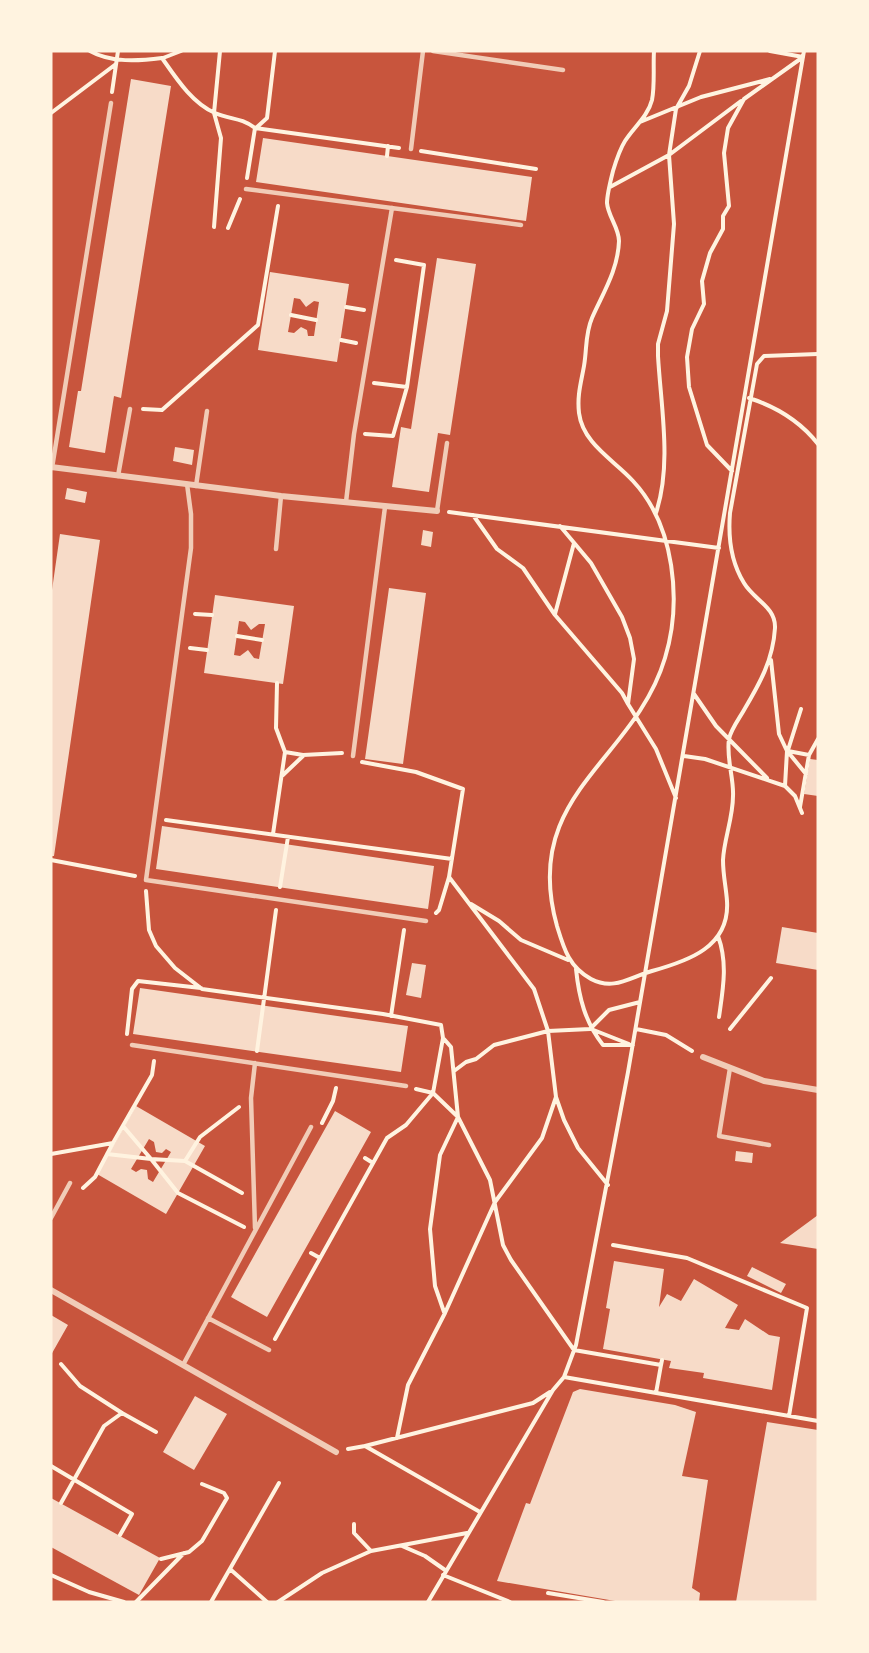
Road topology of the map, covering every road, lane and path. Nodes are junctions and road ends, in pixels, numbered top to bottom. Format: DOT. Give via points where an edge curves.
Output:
graph roads {
  1 [pos="90,51"];
  2 [pos="118,51"];
  3 [pos="181,51"];
  4 [pos="220,51"];
  5 [pos="275,51"];
  6 [pos="423,51"];
  7 [pos="433,51"];
  8 [pos="654,51"];
  9 [pos="700,51"];
  10 [pos="770,51"];
  11 [pos="804,54"];
  12 [pos="162,58"];
  13 [pos="117,62"];
  14 [pos="563,70"];
  15 [pos="773,78"];
  16 [pos="744,99"];
  17 [pos="111,103"];
  18 [pos="676,109"];
  19 [pos="214,113"];
  20 [pos="51,114"];
  21 [pos="640,122"];
  22 [pos="255,128"];
  23 [pos="388,146"];
  24 [pos="411,149"];
  25 [pos="669,155"];
  26 [pos="387,156"];
  27 [pos="536,169"];
  28 [pos="610,187"];
  29 [pos="246,189"];
  30 [pos="280,194"];
  31 [pos="392,208"];
  32 [pos="520,225"];
  33 [pos="214,227"];
  34 [pos="228,228"];
  35 [pos="384,257"];
  36 [pos="291,315"];
  37 [pos="316,320"];
  38 [pos="818,354"];
  39 [pos="363,382"];
  40 [pos="407,387"];
  41 [pos="748,397"];
  42 [pos="130,409"];
  43 [pos="207,411"];
  44 [pos="354,434"];
  45 [pos="447,443"];
  46 [pos="818,443"];
  47 [pos="51,468"];
  48 [pos="732,472"];
  49 [pos="118,476"];
  50 [pos="187,484"];
  51 [pos="196,486"];
  52 [pos="281,496"];
  53 [pos="346,502"];
  54 [pos="385,507"];
  55 [pos="437,511"];
  56 [pos="656,514"];
  57 [pos="473,515"];
  58 [pos="560,526"];
  59 [pos="665,541"];
  60 [pos="574,543"];
  61 [pos="719,548"];
  62 [pos="276,549"];
  63 [pos="555,615"];
  64 [pos="237,636"];
  65 [pos="262,640"];
  66 [pos="771,660"];
  67 [pos="278,683"];
  68 [pos="694,694"];
  69 [pos="628,704"];
  70 [pos="801,709"];
  71 [pos="635,718"];
  72 [pos="818,739"];
  73 [pos="729,740"];
  74 [pos="787,751"];
  75 [pos="285,752"];
  76 [pos="353,753"];
  77 [pos="333,754"];
  78 [pos="303,755"];
  79 [pos="809,755"];
  80 [pos="684,756"];
  81 [pos="731,767"];
  82 [pos="806,774"];
  83 [pos="283,775"];
  84 [pos="767,778"];
  85 [pos="785,786"];
  86 [pos="676,799"];
  87 [pos="154,818"];
  88 [pos="273,834"];
  89 [pos="288,837"];
  90 [pos="452,859"];
  91 [pos="51,860"];
  92 [pos="449,877"];
  93 [pos="146,880"];
  94 [pos="278,900"];
  95 [pos="469,903"];
  96 [pos="406,918"];
  97 [pos="426,921"];
  98 [pos="718,936"];
  99 [pos="568,960"];
  100 [pos="576,969"];
  101 [pos="644,973"];
  102 [pos="771,978"];
  103 [pos="202,988"];
  104 [pos="263,997"];
  105 [pos="640,1002"];
  106 [pos="391,1016"];
  107 [pos="719,1017"];
  108 [pos="590,1029"];
  109 [pos="636,1029"];
  110 [pos="730,1029"];
  111 [pos="548,1031"];
  112 [pos="443,1038"];
  113 [pos="132,1045"];
  114 [pos="633,1046"];
  115 [pos="156,1048"];
  116 [pos="703,1057"];
  117 [pos="255,1063"];
  118 [pos="730,1068"];
  119 [pos="454,1071"];
  120 [pos="338,1076"];
  121 [pos="406,1086"];
  122 [pos="818,1090"];
  123 [pos="433,1093"];
  124 [pos="556,1097"];
  125 [pos="251,1098"];
  126 [pos="458,1117"];
  127 [pos="123,1126"];
  128 [pos="311,1127"];
  129 [pos="113,1143"];
  130 [pos="769,1145"];
  131 [pos="51,1154"];
  132 [pos="108,1154"];
  133 [pos="365,1158"];
  134 [pos="151,1159"];
  135 [pos="185,1161"];
  136 [pos="373,1163"];
  137 [pos="70,1183"];
  138 [pos="608,1185"];
  139 [pos="65,1192"];
  140 [pos="254,1200"];
  141 [pos="495,1202"];
  142 [pos="51,1218"];
  143 [pos="255,1231"];
  144 [pos="613,1245"];
  145 [pos="311,1253"];
  146 [pos="320,1258"];
  147 [pos="51,1290"];
  148 [pos="445,1313"];
  149 [pos="208,1318"];
  150 [pos="269,1350"];
  151 [pos="574,1350"];
  152 [pos="61,1365"];
  153 [pos="183,1365"];
  154 [pos="564,1377"];
  155 [pos="553,1390"];
  156 [pos="656,1393"];
  157 [pos="122,1413"];
  158 [pos="789,1416"];
  159 [pos="818,1421"];
  160 [pos="156,1432"];
  161 [pos="397,1438"];
  162 [pos="364,1446"];
  163 [pos="336,1452"];
  164 [pos="51,1466"];
  165 [pos="74,1479"];
  166 [pos="279,1483"];
  167 [pos="202,1484"];
  168 [pos="61,1503"];
  169 [pos="480,1512"];
  170 [pos="354,1524"];
  171 [pos="467,1533"];
  172 [pos="120,1535"];
  173 [pos="398,1545"];
  174 [pos="371,1551"];
  175 [pos="185,1553"];
  176 [pos="161,1558"];
  177 [pos="230,1569"];
  178 [pos="444,1572"];
  179 [pos="51,1575"];
  180 [pos="548,1593"];
  181 [pos="124,1602"];
  182 [pos="136,1602"];
  183 [pos="211,1602"];
  184 [pos="267,1602"];
  185 [pos="278,1602"];
  186 [pos="428,1602"];
  187 [pos="510,1602"];
  188 [pos="603,1602"];
  1 -- 13 [label="path"];
  2 -- 13 [label="path"];
  3 -- 12 [label="path"];
  4 -- 19 [label="path"];
  5 -- 22 [label="path" via="267,118"];
  6 -- 24 [label="lane"];
  7 -- 14 [label="lane"];
  8 -- 21 [label="path" via="651,101"];
  9 -- 18 [label="path" via="689,86"];
  10 -- 11 [label="path"];
  11 -- 15 [label="path"];
  11 -- 41 [label="path"];
  12 -- 13 [label="path"];
  12 -- 19 [label="path" via="180,82"];
  13 -- 17 [label="path"];
  13 -- 20 [label="path"];
  15 -- 16 [label="path"];
  15 -- 18 [label="path" via="701,97"];
  16 -- 25 [label="path"];
  16 -- 48 [label="path" via="728,128 724,153 729,206 702,280 704,304 692,329 687,357 690,387 706,445"];
  17 -- 47 [label="lane"];
  18 -- 21 [label="path"];
  18 -- 25 [label="path"];
  19 -- 22 [label="path" via="244,119"];
  19 -- 33 [label="path" via="221,138"];
  21 -- 28 [label="path" via="625,142"];
  22 -- 23 [label="path"];
  22 -- 29 [label="path"];
  23 -- 24 [label="path"];
  23 -- 26 [label="path"];
  24 -- 27 [label="path"];
  25 -- 28 [label="path"];
  25 -- 56 [label="path" via="674,224 667,311 657,356 665,472"];
  28 -- 56 [label="path" via="607,202 620,238 616,265 586,337 585,365 576,393 580,424 604,457 632,480"];
  29 -- 30 [label="lane"];
  29 -- 34 [label="path"];
  30 -- 31 [label="lane"];
  30 -- 42 [label="path" via="258,325 162,410"];
  31 -- 32 [label="lane"];
  31 -- 35 [label="lane"];
  35 -- 39 [label="lane"];
  35 -- 40 [label="path" via="424,265"];
  36 -- 37 [label="path"];
  38 -- 41 [label="path" via="764,356 757,364"];
  39 -- 40 [label="path"];
  39 -- 44 [label="lane"];
  40 -- 44 [label="path" via="393,436"];
  41 -- 46 [label="path" via="793,419"];
  41 -- 48 [label="path"];
  41 -- 66 [label="path" via="729,527 734,562 745,585 775,619"];
  42 -- 49 [label="lane"];
  43 -- 51 [label="lane"];
  44 -- 53 [label="lane"];
  45 -- 55 [label="lane"];
  47 -- 49 [label="street"];
  48 -- 61 [label="path"];
  49 -- 50 [label="street"];
  50 -- 51 [label="street"];
  50 -- 87 [label="lane" via="191,548"];
  51 -- 52 [label="street"];
  52 -- 53 [label="street"];
  52 -- 62 [label="lane"];
  53 -- 54 [label="street"];
  54 -- 55 [label="street"];
  54 -- 76 [label="lane"];
  55 -- 57 [label="path"];
  56 -- 59 [label="path"];
  57 -- 58 [label="path"];
  57 -- 63 [label="path" via="497,549 523,568"];
  58 -- 59 [label="path"];
  58 -- 60 [label="path"];
  59 -- 61 [label="path"];
  59 -- 71 [label="path" via="673,613 670,637 664,662"];
  60 -- 63 [label="path"];
  60 -- 69 [label="path" via="609,591 630,638 633,674"];
  61 -- 68 [label="path"];
  63 -- 69 [label="path"];
  64 -- 65 [label="path"];
  66 -- 73 [label="path"];
  66 -- 74 [label="path" via="779,734"];
  67 -- 75 [label="path" via="276,728"];
  68 -- 73 [label="path"];
  68 -- 80 [label="path"];
  69 -- 71 [label="path"];
  70 -- 74 [label="path"];
  71 -- 86 [label="path" via="656,749"];
  71 -- 99 [label="path" via="583,783 564,814 557,836 550,881 554,913"];
  72 -- 79 [label="path"];
  73 -- 81 [label="path"];
  73 -- 84 [label="path"];
  74 -- 79 [label="path"];
  74 -- 82 [label="path"];
  74 -- 85 [label="path"];
  75 -- 78 [label="path"];
  75 -- 83 [label="path"];
  76 -- 90 [label="path" via="363,763 416,772 463,789"];
  77 -- 78 [label="path"];
  78 -- 83 [label="path"];
  79 -- 82 [label="path"];
  80 -- 81 [label="path"];
  80 -- 86 [label="path"];
  81 -- 84 [label="path"];
  81 -- 98 [label="path" via="734,798 723,877 726,915"];
  82 -- 85 [label="path" via="801,810"];
  83 -- 88 [label="path"];
  84 -- 85 [label="path"];
  86 -- 101 [label="path"];
  87 -- 88 [label="path"];
  87 -- 93 [label="lane"];
  88 -- 89 [label="path"];
  89 -- 90 [label="path"];
  89 -- 94 [label="path"];
  90 -- 92 [label="path"];
  91 -- 93 [label="path" via="133,874"];
  92 -- 95 [label="path"];
  92 -- 97 [label="path" via="440,910"];
  93 -- 94 [label="lane"];
  93 -- 103 [label="path" via="148,930 156,946 175,968"];
  94 -- 96 [label="lane"];
  94 -- 104 [label="path"];
  95 -- 99 [label="path" via="521,940"];
  95 -- 111 [label="path" via="534,989"];
  96 -- 97 [label="lane"];
  96 -- 106 [label="path"];
  98 -- 101 [label="path" via="702,953 686,962"];
  98 -- 107 [label="path" via="725,980"];
  99 -- 100 [label="path"];
  100 -- 101 [label="path" via="607,985"];
  100 -- 108 [label="path"];
  101 -- 105 [label="path"];
  102 -- 110 [label="path"];
  103 -- 104 [label="path"];
  103 -- 113 [label="path" via="138,981 132,989 125,1031"];
  104 -- 106 [label="path"];
  104 -- 117 [label="path"];
  105 -- 108 [label="path" via="609,1010"];
  105 -- 109 [label="path"];
  106 -- 112 [label="path" via="441,1025"];
  108 -- 111 [label="path"];
  108 -- 114 [label="path"];
  108 -- 114 [label="path" via="603,1045"];
  109 -- 114 [label="path"];
  109 -- 116 [label="path" via="666,1035"];
  111 -- 119 [label="path" via="494,1045"];
  111 -- 124 [label="path"];
  112 -- 119 [label="path" via="451,1047"];
  112 -- 123 [label="path"];
  113 -- 115 [label="lane"];
  114 -- 138 [label="path"];
  115 -- 117 [label="lane"];
  115 -- 127 [label="path" via="152,1075"];
  116 -- 118 [label="street"];
  117 -- 120 [label="lane"];
  117 -- 125 [label="lane"];
  118 -- 122 [label="street" via="764,1081"];
  118 -- 130 [label="lane" via="719,1136"];
  119 -- 126 [label="path"];
  120 -- 121 [label="lane"];
  120 -- 128 [label="path" via="325,1119 320,1126"];
  121 -- 123 [label="path"];
  123 -- 126 [label="path"];
  123 -- 136 [label="path" via="406,1125 387,1137"];
  124 -- 138 [label="path" via="578,1148"];
  124 -- 141 [label="path" via="542,1138"];
  125 -- 135 [label="path" via="200,1137"];
  125 -- 140 [label="lane"];
  126 -- 141 [label="path" via="490,1180"];
  126 -- 148 [label="path" via="440,1155 430,1229 435,1286"];
  127 -- 129 [label="path"];
  127 -- 134 [label="path"];
  128 -- 143 [label="lane"];
  129 -- 131 [label="path"];
  129 -- 132 [label="path"];
  132 -- 134 [label="path"];
  132 -- 139 [label="path" via="95,1177 81,1190"];
  133 -- 136 [label="path"];
  134 -- 135 [label="path"];
  134 -- 143 [label="path" via="178,1193 237,1226"];
  135 -- 140 [label="path"];
  136 -- 146 [label="path"];
  137 -- 139 [label="lane"];
  138 -- 151 [label="path"];
  139 -- 142 [label="lane"];
  140 -- 143 [label="lane"];
  141 -- 148 [label="path"];
  141 -- 151 [label="path" via="503,1245 511,1260"];
  143 -- 149 [label="lane"];
  144 -- 158 [label="path" via="687,1258 807,1308"];
  145 -- 146 [label="path"];
  146 -- 150 [label="path"];
  147 -- 153 [label="street"];
  148 -- 161 [label="path" via="408,1385"];
  149 -- 150 [label="lane"];
  149 -- 153 [label="lane"];
  151 -- 154 [label="path"];
  151 -- 156 [label="path" via="661,1362"];
  152 -- 157 [label="path" via="80,1386"];
  153 -- 163 [label="street"];
  154 -- 155 [label="path"];
  154 -- 156 [label="path"];
  155 -- 161 [label="path" via="533,1403"];
  155 -- 169 [label="path"];
  156 -- 158 [label="path"];
  157 -- 160 [label="path"];
  157 -- 165 [label="path" via="104,1426"];
  158 -- 159 [label="path"];
  161 -- 162 [label="path"];
  162 -- 163 [label="path"];
  162 -- 169 [label="path"];
  164 -- 165 [label="path"];
  165 -- 168 [label="path"];
  165 -- 172 [label="path" via="132,1514"];
  166 -- 177 [label="path"];
  167 -- 175 [label="path" via="227,1498 202,1541"];
  169 -- 171 [label="path"];
  170 -- 174 [label="path" via="354,1533"];
  171 -- 173 [label="path"];
  171 -- 178 [label="path"];
  173 -- 174 [label="path"];
  173 -- 178 [label="path" via="417,1552"];
  174 -- 185 [label="path" via="322,1573"];
  175 -- 176 [label="path"];
  175 -- 182 [label="path"];
  177 -- 183 [label="path"];
  177 -- 184 [label="path"];
  178 -- 186 [label="path"];
  178 -- 187 [label="path"];
  179 -- 181 [label="path" via="88,1592"];
  180 -- 188 [label="path"];
}
